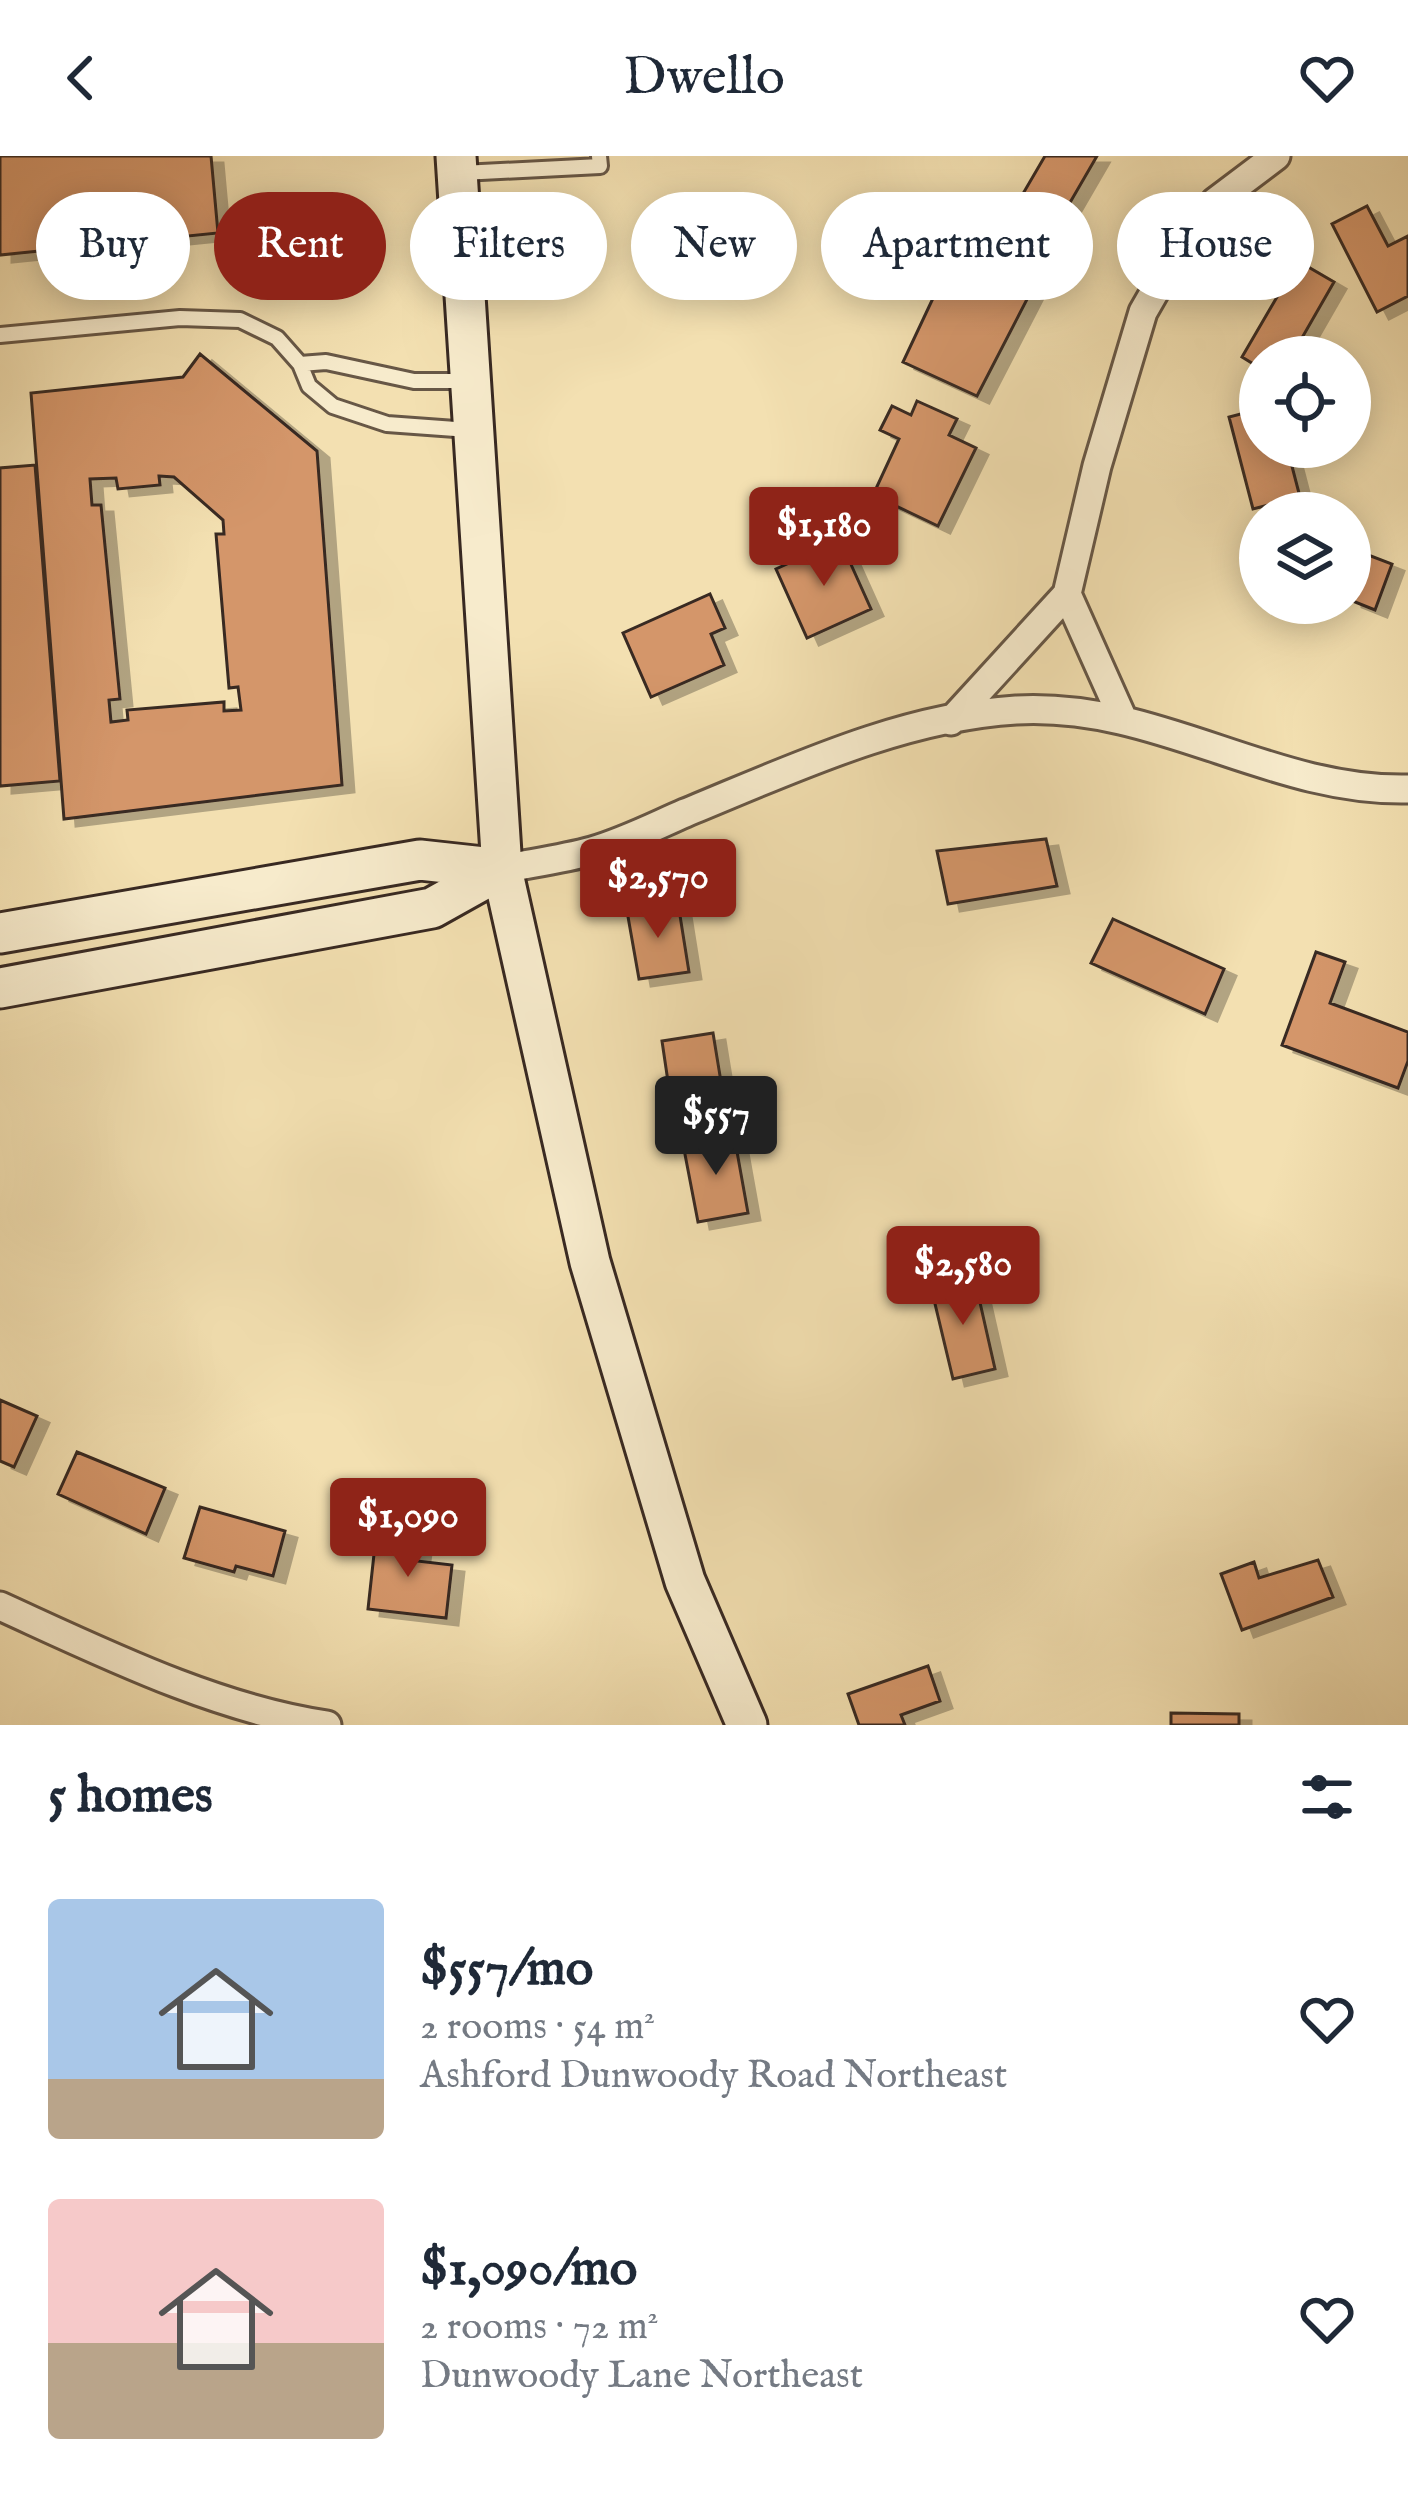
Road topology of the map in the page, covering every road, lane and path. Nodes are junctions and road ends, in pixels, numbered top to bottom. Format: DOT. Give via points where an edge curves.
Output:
graph roads {
  1 [pos="599,156"];
  2 [pos="1276,156"];
  3 [pos="456,165"];
  4 [pos="0,335"];
  5 [pos="300,364"];
  6 [pos="470,381"];
  7 [pos="474,430"];
  8 [pos="1067,594"];
  9 [pos="1122,717"];
  10 [pos="951,721"];
  11 [pos="1408,789"];
  12 [pos="502,869"];
  13 [pos="0,933"];
  14 [pos="0,988"];
  15 [pos="0,1606"];
  16 [pos="327,1725"];
  17 [pos="747,1725"];
  1 -- 3 [label="lane" via="600,166"];
  2 -- 8 [label="street" via="1215,202 1143,312"];
  3 -- 6 [label="main road"];
  4 -- 5 [label="lane" via="240,320 277,338"];
  5 -- 6 [label="lane"];
  5 -- 7 [label="lane" via="309,386 333,406 387,424"];
  6 -- 7 [label="main road"];
  7 -- 12 [label="main road"];
  8 -- 9 [label="street"];
  8 -- 10 [label="street"];
  9 -- 10 [label="street" via="1014,710"];
  9 -- 11 [label="street" via="1284,771"];
  10 -- 12 [label="street" via="788,771 594,851"];
  12 -- 13 [label="main road" via="420,860"];
  12 -- 14 [label="main road" via="432,908"];
  12 -- 17 [label="main road" via="590,1262 685,1581"];
  15 -- 16 [label="street" via="188,1686"];
}
